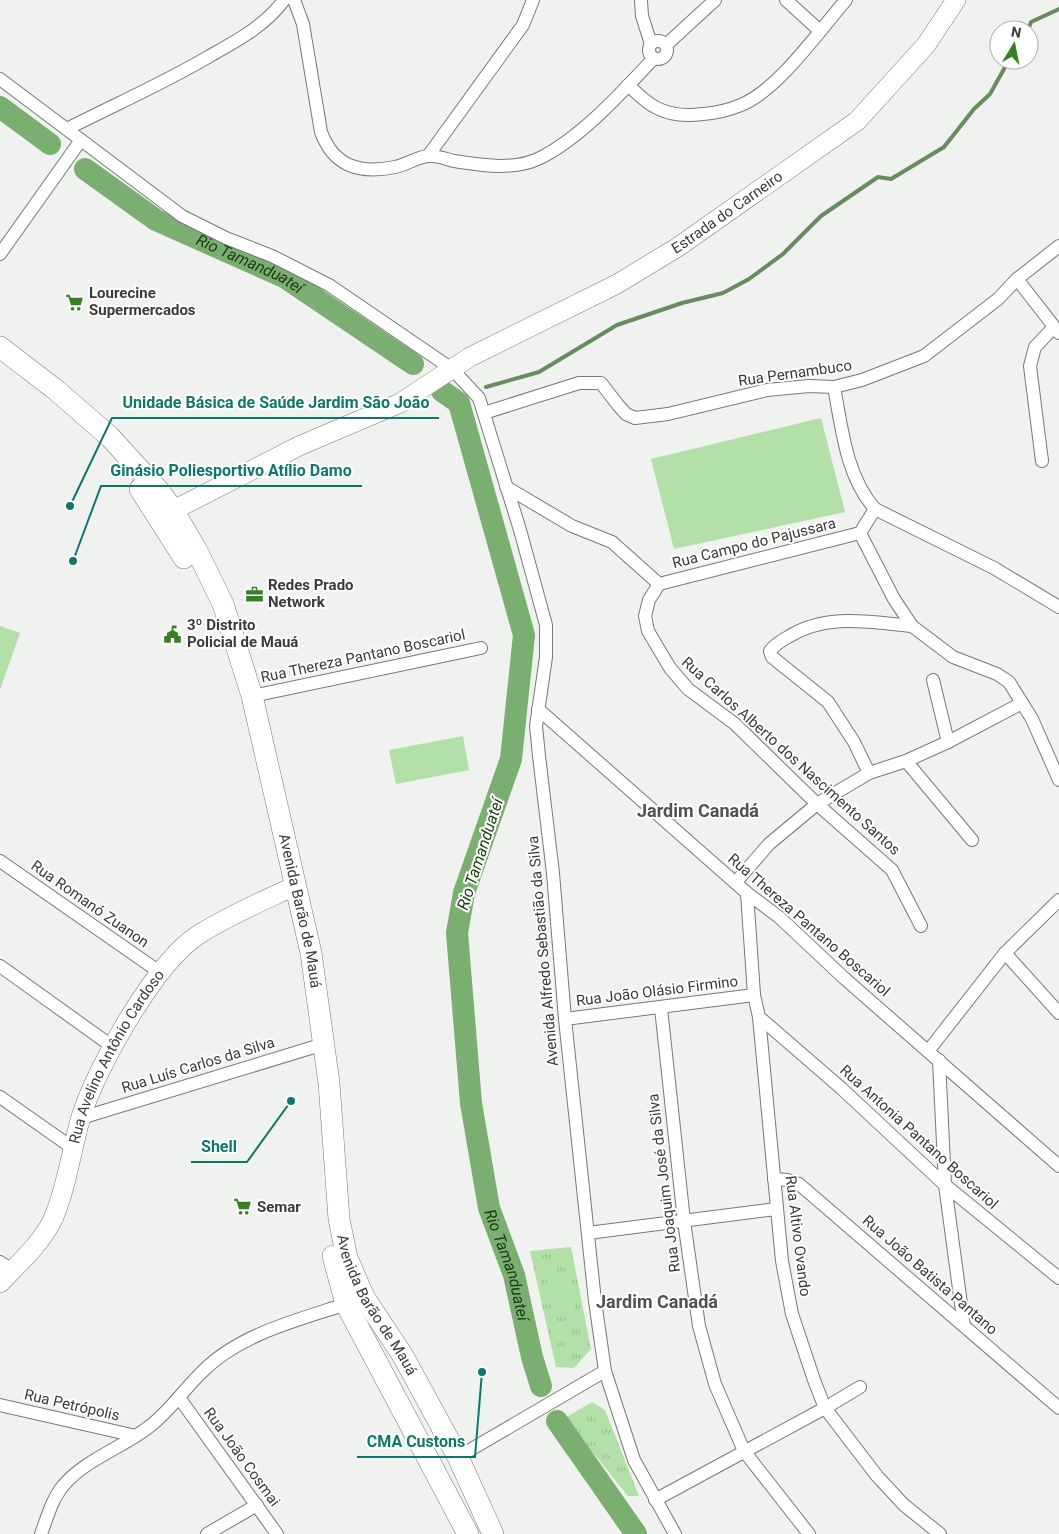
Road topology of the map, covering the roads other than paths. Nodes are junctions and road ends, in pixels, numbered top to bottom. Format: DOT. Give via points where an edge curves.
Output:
graph roads {
  1 [pos="284,0"];
  2 [pos="294,0"];
  3 [pos="532,0"];
  4 [pos="641,0"];
  5 [pos="716,0"];
  6 [pos="786,0"];
  7 [pos="846,0"];
  8 [pos="956,0"];
  9 [pos="820,30"];
  10 [pos="651,44"];
  11 [pos="666,45"];
  12 [pos="654,58"];
  13 [pos="0,79"];
  14 [pos="628,85"];
  15 [pos="67,129"];
  16 [pos="81,140"];
  17 [pos="428,156"];
  18 [pos="1059,246"];
  19 [pos="0,254"];
  20 [pos="1017,279"];
  21 [pos="1056,330"];
  22 [pos="0,347"];
  23 [pos="0,366"];
  24 [pos="452,369"];
  25 [pos="834,386"];
  26 [pos="56,390"];
  27 [pos="484,413"];
  28 [pos="1042,461"];
  29 [pos="506,487"];
  30 [pos="875,509"];
  31 [pos="167,514"];
  32 [pos="860,533"];
  33 [pos="659,584"];
  34 [pos="1059,607"];
  35 [pos="912,626"];
  36 [pos="481,648"];
  37 [pos="933,680"];
  38 [pos="252,696"];
  39 [pos="1022,703"];
  40 [pos="538,710"];
  41 [pos="948,742"];
  42 [pos="906,761"];
  43 [pos="869,772"];
  44 [pos="1059,780"];
  45 [pos="817,804"];
  46 [pos="972,840"];
  47 [pos="0,861"];
  48 [pos="736,882"];
  49 [pos="291,888"];
  50 [pos="747,893"];
  51 [pos="1059,900"];
  52 [pos="921,926"];
  53 [pos="1005,953"];
  54 [pos="0,966"];
  55 [pos="161,973"];
  56 [pos="754,995"];
  57 [pos="661,1008"];
  58 [pos="1059,1013"];
  59 [pos="759,1017"];
  60 [pos="565,1020"];
  61 [pos="319,1045"];
  62 [pos="113,1047"];
  63 [pos="929,1050"];
  64 [pos="939,1060"];
  65 [pos="0,1097"];
  66 [pos="81,1118"];
  67 [pos="74,1149"];
  68 [pos="1059,1166"];
  69 [pos="774,1179"];
  70 [pos="945,1185"];
  71 [pos="776,1210"];
  72 [pos="684,1221"];
  73 [pos="588,1233"];
  74 [pos="4,1272"];
  75 [pos="1059,1278"];
  76 [pos="346,1304"];
  77 [pos="964,1326"];
  78 [pos="403,1356"];
  79 [pos="381,1370"];
  80 [pos="605,1370"];
  81 [pos="860,1387"];
  82 [pos="180,1399"];
  83 [pos="0,1405"];
  84 [pos="825,1408"];
  85 [pos="1059,1408"];
  86 [pos="136,1436"];
  87 [pos="744,1451"];
  88 [pos="458,1456"];
  89 [pos="655,1500"];
  90 [pos="257,1506"];
  91 [pos="41,1534"];
  92 [pos="207,1534"];
  93 [pos="278,1534"];
  94 [pos="468,1534"];
  95 [pos="493,1534"];
  96 [pos="675,1534"];
  97 [pos="809,1534"];
  98 [pos="940,1534"];
  1 -- 15 [label="street" via="274,14 240,39 167,81"];
  2 -- 17 [label="street" via="303,24 321,132 335,157 344,164 376,169 396,167"];
  3 -- 17 [label="street" via="522,24"];
  4 -- 10 [label="street" via="642,16"];
  5 -- 11 [label="street"];
  6 -- 9 [label="street"];
  7 -- 9 [label="street"];
  8 -- 24 [label="street, Estrada do Carneiro" via="926,45 857,121 678,247 617,284"];
  9 -- 14 [label="street" via="796,61 770,84 742,105 718,112 673,113 654,107"];
  10 -- 11 [label="street" via="658,40"];
  10 -- 12 [label="street" via="650,53"];
  11 -- 12 [label="street" via="665,56"];
  12 -- 14 [label="street"];
  13 -- 15 [label="street, Avenida Alfredo Sebastião da Silva"];
  14 -- 17 [label="street" via="560,146 526,164 509,166"];
  15 -- 16 [label="street, Avenida Alfredo Sebastião da Silva"];
  16 -- 19 [label="street"];
  16 -- 24 [label="street, Avenida Alfredo Sebastião da Silva" via="182,216 330,285"];
  18 -- 20 [label="street, Rua Pernambuco"];
  20 -- 21 [label="street"];
  20 -- 25 [label="street, Rua Pernambuco" via="998,299 924,356 877,375"];
  21 -- 28 [label="street" via="1035,347 1030,366"];
  22 -- 26 [label="main road, Avenida Barão de Mauá"];
  23 -- 26 [label="main road"];
  23 -- 31 [label="main road, Avenida Barão de Mauá" via="80,427"];
  24 -- 27 [label="street, Avenida Alfredo Sebastião da Silva" via="479,398"];
  24 -- 31 [label="street, Estrada do Carneiro" via="400,403 298,446"];
  25 -- 27 [label="street, Rua Pernambuco" via="767,390 668,414 635,418 622,410 601,384 579,382"];
  25 -- 30 [label="street" via="845,447 864,497"];
  26 -- 31 [label="main road, Avenida Barão de Mauá" via="110,437 160,492"];
  27 -- 29 [label="street, Avenida Alfredo Sebastião da Silva"];
  29 -- 33 [label="street, Rua Campo do Pajussara" via="572,526 612,542"];
  29 -- 40 [label="street, Avenida Alfredo Sebastião da Silva" via="546,625 546,657"];
  30 -- 32 [label="street"];
  30 -- 34 [label="street" via="994,568"];
  31 -- 38 [label="main road, Avenida Barão de Mauá" via="223,604"];
  31 -- 49 [label="main road, Avenida Barão de Mauá" via="223,640"];
  32 -- 33 [label="street, Rua Campo do Pajussara"];
  32 -- 35 [label="street" via="894,599"];
  33 -- 45 [label="street, Rua Carlos Alberto dos Nascimento Santos" via="649,600 645,616 648,631 670,668 688,689 735,724"];
  35 -- 39 [label="street" via="953,657 1009,682"];
  35 -- 43 [label="street" via="823,621 799,629 770,651 772,657 828,702"];
  36 -- 38 [label="street, Rua Thereza Pantano Boscariol"];
  37 -- 41 [label="street"];
  38 -- 49 [label="main road, Avenida Barão de Mauá"];
  39 -- 41 [label="street"];
  39 -- 44 [label="street"];
  40 -- 48 [label="street, Rua Thereza Pantano Boscariol"];
  40 -- 60 [label="street, Avenida Alfredo Sebastião da Silva" via="538,756 553,873"];
  41 -- 42 [label="street"];
  42 -- 43 [label="street"];
  42 -- 46 [label="street"];
  43 -- 45 [label="street"];
  45 -- 48 [label="street" via="769,844"];
  45 -- 52 [label="street, Rua Carlos Alberto dos Nascimento Santos" via="892,870"];
  47 -- 55 [label="street, Rua Romanó Zuanon"];
  48 -- 50 [label="street, Rua Thereza Pantano Boscariol"];
  49 -- 55 [label="street, Rua Avelino Antônio Cardoso" via="244,909 197,936"];
  49 -- 61 [label="main road, Avenida Barão de Mauá" via="311,953"];
  50 -- 56 [label="street, Rua Altivo Ovando"];
  50 -- 63 [label="street, Rua Thereza Pantano Boscariol" via="779,917 844,978"];
  51 -- 53 [label="street"];
  53 -- 58 [label="street"];
  53 -- 63 [label="street"];
  54 -- 62 [label="street"];
  55 -- 62 [label="street, Rua Avelino Antônio Cardoso"];
  56 -- 57 [label="street, Rua João Olásio Firmino"];
  56 -- 59 [label="street, Rua Altivo Ovando"];
  57 -- 60 [label="street, Rua João Olásio Firmino"];
  57 -- 72 [label="street, Rua Joaquim José da Silva"];
  59 -- 69 [label="street, Rua Altivo Ovando"];
  59 -- 70 [label="street, Rua Antonia Pantano Boscariol"];
  60 -- 73 [label="street, Avenida Alfredo Sebastião da Silva"];
  61 -- 66 [label="street, Rua Luís Carlos da Silva"];
  61 -- 76 [label="main road, Avenida Barão de Mauá" via="329,1231"];
  61 -- 78 [label="main road, Avenida Barão de Mauá" via="339,1218 347,1258 364,1297"];
  62 -- 66 [label="street, Rua Avelino Antônio Cardoso" via="99,1070"];
  63 -- 64 [label="street, Rua Thereza Pantano Boscariol"];
  64 -- 68 [label="street, Rua Thereza Pantano Boscariol"];
  64 -- 70 [label="street"];
  65 -- 67 [label="street"];
  66 -- 67 [label="street, Rua Avelino Antônio Cardoso"];
  67 -- 74 [label="street, Rua Avelino Antônio Cardoso" via="52,1220 36,1244"];
  69 -- 71 [label="street, Rua Altivo Ovando"];
  69 -- 77 [label="street, Rua João Batista Pantano" via="799,1184"];
  70 -- 75 [label="street, Rua Antonia Pantano Boscariol"];
  70 -- 77 [label="street"];
  71 -- 72 [label="street"];
  71 -- 84 [label="street, Rua Altivo Ovando" via="792,1314"];
  72 -- 73 [label="street"];
  72 -- 87 [label="street, Rua Joaquim José da Silva" via="699,1326 715,1384"];
  73 -- 80 [label="street, Avenida Alfredo Sebastião da Silva"];
  76 -- 79 [label="main road, Avenida Barão de Mauá"];
  76 -- 82 [label="street" via="282,1325 244,1342 202,1371"];
  77 -- 85 [label="street, Rua João Batista Pantano"];
  78 -- 79 [label="main road" via="390,1357"];
  78 -- 88 [label="main road, Avenida Barão de Mauá"];
  79 -- 94 [label="main road, Avenida Barão de Mauá"];
  80 -- 88 [label="street"];
  80 -- 89 [label="street, Avenida Alfredo Sebastião da Silva" via="634,1460"];
  81 -- 84 [label="street"];
  82 -- 86 [label="street"];
  82 -- 90 [label="street, Rua João Cosmai"];
  83 -- 86 [label="street, Rua Petrópolis"];
  84 -- 87 [label="street"];
  84 -- 98 [label="street, Rua Altivo Ovando" via="877,1476 904,1505"];
  86 -- 91 [label="street" via="78,1470 62,1486"];
  87 -- 89 [label="street"];
  87 -- 97 [label="street, Rua Joaquim José da Silva"];
  88 -- 95 [label="main road, Avenida Barão de Mauá"];
  89 -- 96 [label="street, Avenida Alfredo Sebastião da Silva"];
  90 -- 92 [label="street"];
  90 -- 93 [label="street, Rua João Cosmai"];
}
